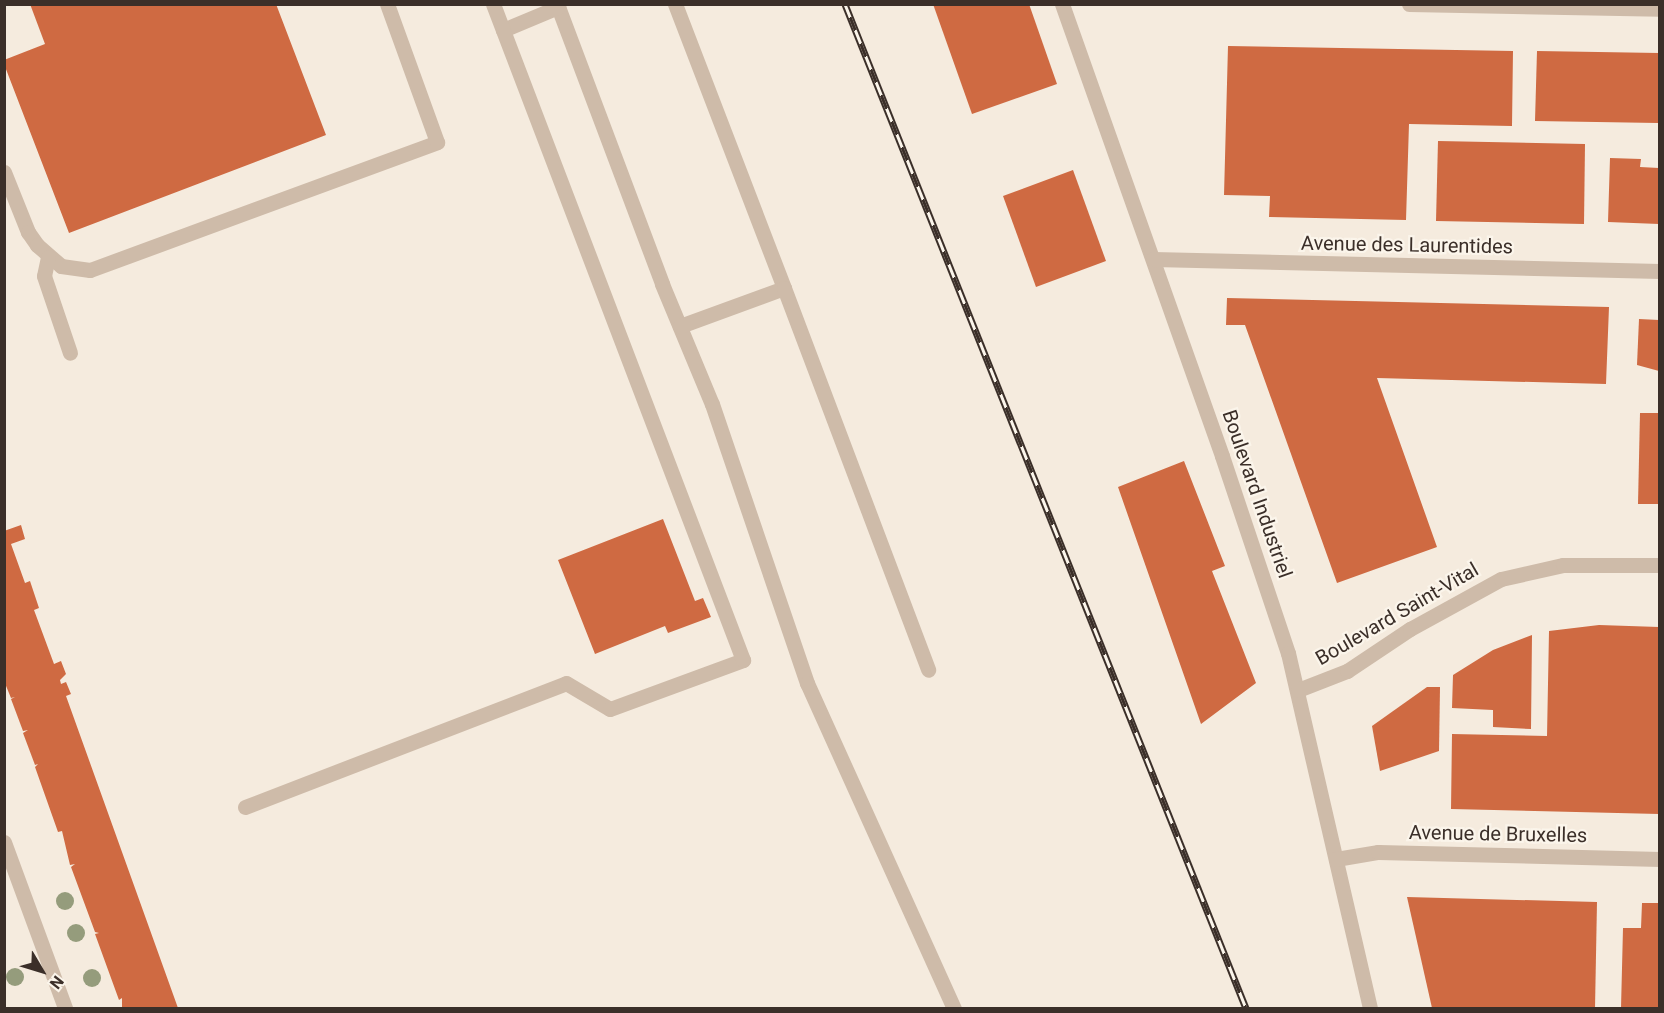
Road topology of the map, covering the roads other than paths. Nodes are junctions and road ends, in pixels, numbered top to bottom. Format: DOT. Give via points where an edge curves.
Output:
graph roads {
  1 [pos="387,4"];
  2 [pos="493,4"];
  3 [pos="675,4"];
  4 [pos="1062,4"];
  5 [pos="1409,4"];
  6 [pos="558,6"];
  7 [pos="1659,9"];
  8 [pos="503,30"];
  9 [pos="4,172"];
  10 [pos="48,257"];
  11 [pos="1154,259"];
  12 [pos="1659,271"];
  13 [pos="784,288"];
  14 [pos="680,326"];
  15 [pos="70,353"];
  16 [pos="1659,565"];
  17 [pos="928,670"];
  18 [pos="1298,690"];
  19 [pos="245,807"];
  20 [pos="4,842"];
  21 [pos="1336,859"];
  22 [pos="1659,859"];
  23 [pos="65,1008"];
  24 [pos="954,1008"];
  25 [pos="1370,1008"];
  1 -- 10 [label="street" via="437,142 101,268 74,270"];
  2 -- 8 [label="street"];
  3 -- 13 [label="street"];
  4 -- 11 [label="street, Boulevard Industriel"];
  5 -- 7 [label="street"];
  6 -- 8 [label="street"];
  6 -- 14 [label="street"];
  8 -- 19 [label="street" via="743,660 610,709 566,683"];
  9 -- 10 [label="street" via="28,232"];
  10 -- 15 [label="street" via="44,276"];
  11 -- 12 [label="street, Avenue des Laurentides"];
  11 -- 18 [label="street, Boulevard Industriel" via="1256,554"];
  13 -- 14 [label="street"];
  13 -- 17 [label="street"];
  14 -- 24 [label="street" via="712,404 807,683"];
  16 -- 18 [label="street, Boulevard Saint-Vital" via="1563,565 1501,579 1410,629 1347,671"];
  18 -- 21 [label="street, Boulevard Industriel"];
  20 -- 23 [label="street"];
  21 -- 22 [label="street, Avenue de Bruxelles" via="1378,852"];
  21 -- 25 [label="street, Boulevard Industriel"];
}
